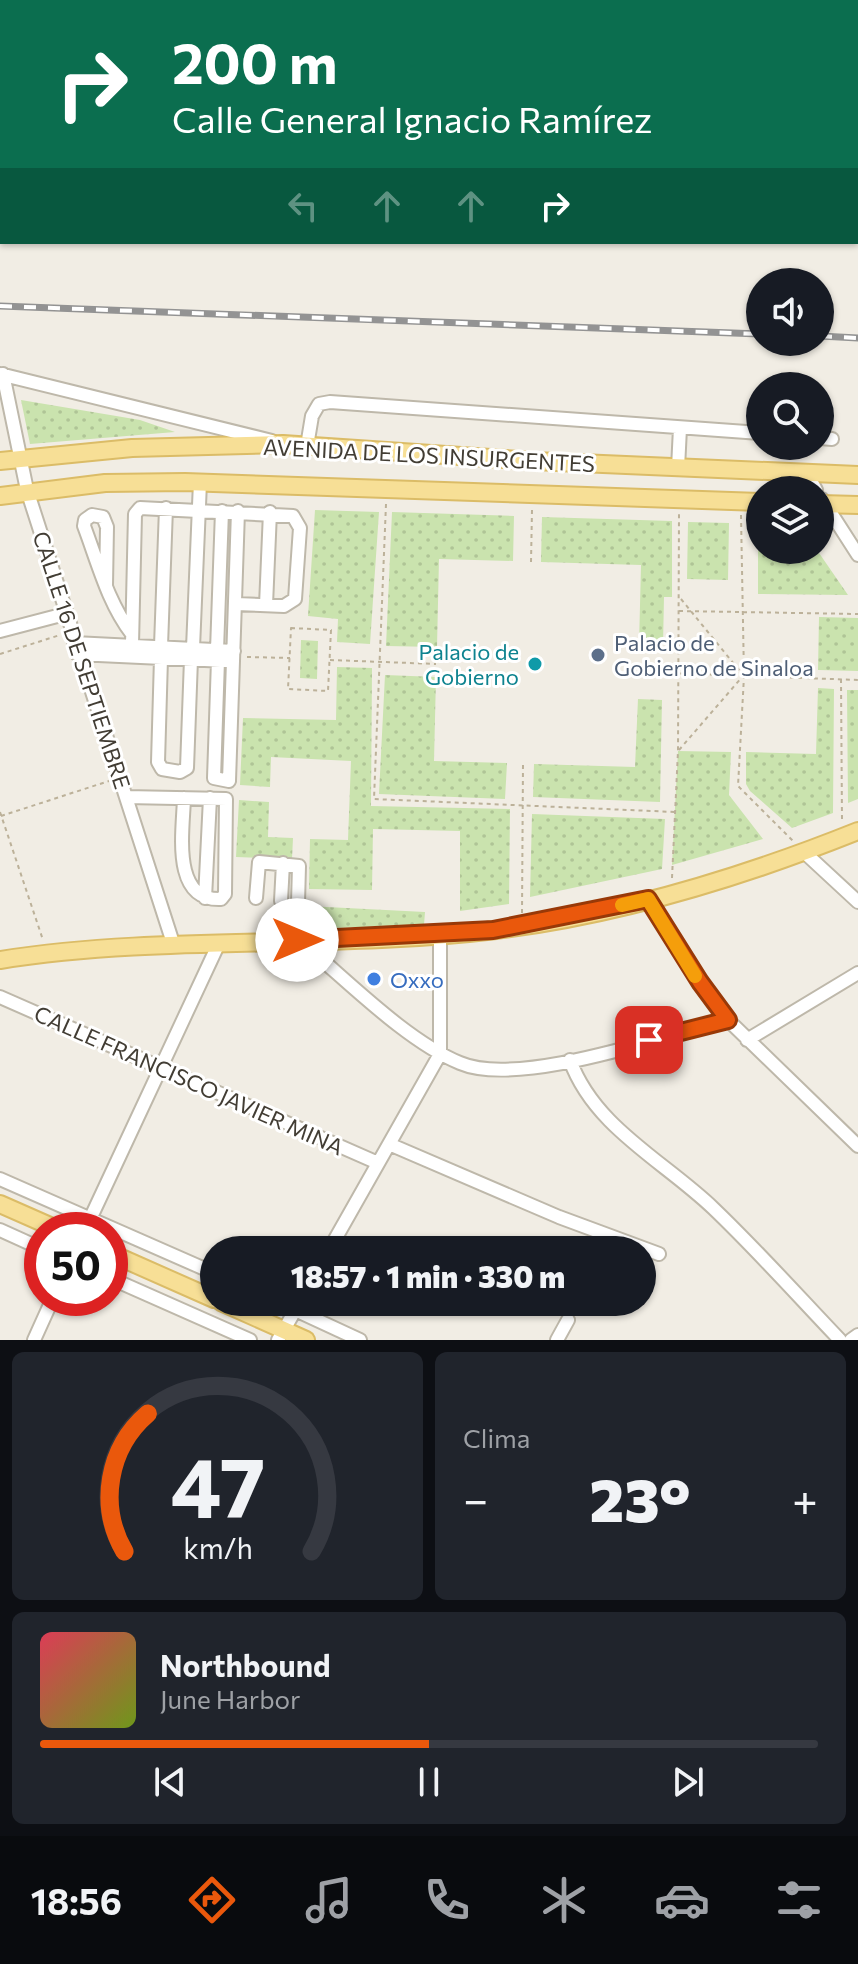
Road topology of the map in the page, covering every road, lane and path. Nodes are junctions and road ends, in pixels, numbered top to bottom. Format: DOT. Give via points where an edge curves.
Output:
graph roads {
  1 [pos="2,374"];
  2 [pos="680,428"];
  3 [pos="746,432"];
  4 [pos="283,444"];
  5 [pos="307,446"];
  6 [pos="19,457"];
  7 [pos="0,461"];
  8 [pos="678,468"];
  9 [pos="807,473"];
  10 [pos="858,475"];
  11 [pos="808,476"];
  12 [pos="193,482"];
  13 [pos="27,490"];
  14 [pos="387,491"];
  15 [pos="0,496"];
  16 [pos="679,500"];
  17 [pos="834,501"];
  18 [pos="741,502"];
  19 [pos="746,502"];
  20 [pos="858,505"];
  21 [pos="166,508"];
  22 [pos="185,509"];
  23 [pos="199,510"];
  24 [pos="222,511"];
  25 [pos="238,511"];
  26 [pos="270,512"];
  27 [pos="834,520"];
  28 [pos="531,537"];
  29 [pos="858,555"];
  30 [pos="531,562"];
  31 [pos="106,585"];
  32 [pos="679,597"];
  33 [pos="236,604"];
  34 [pos="266,605"];
  35 [pos="679,611"];
  36 [pos="690,612"];
  37 [pos="743,613"];
  38 [pos="65,614"];
  39 [pos="858,614"];
  40 [pos="0,631"];
  41 [pos="132,639"];
  42 [pos="74,643"];
  43 [pos="161,652"];
  44 [pos="0,654"];
  45 [pos="192,654"];
  46 [pos="217,655"];
  47 [pos="234,656"];
  48 [pos="330,660"];
  49 [pos="377,662"];
  50 [pos="436,664"];
  51 [pos="638,672"];
  52 [pos="679,673"];
  53 [pos="744,676"];
  54 [pos="841,679"];
  55 [pos="858,680"];
  56 [pos="678,751"];
  57 [pos="523,764"];
  58 [pos="120,777"];
  59 [pos="126,797"];
  60 [pos="184,798"];
  61 [pos="210,798"];
  62 [pos="522,806"];
  63 [pos="675,812"];
  64 [pos="0,815"];
  65 [pos="858,831"];
  66 [pos="842,837"];
  67 [pos="804,852"];
  68 [pos="283,863"];
  69 [pos="671,894"];
  70 [pos="205,898"];
  71 [pos="256,898"];
  72 [pos="648,899"];
  73 [pos="281,901"];
  74 [pos="858,902"];
  75 [pos="521,926"];
  76 [pos="440,934"];
  77 [pos="299,941"];
  78 [pos="173,943"];
  79 [pos="219,943"];
  80 [pos="47,952"];
  81 [pos="0,960"];
  82 [pos="858,973"];
  83 [pos="0,997"];
  84 [pos="728,1020"];
  85 [pos="747,1040"];
  86 [pos="440,1054"];
  87 [pos="570,1060"];
  88 [pos="160,1067"];
  89 [pos="389,1144"];
  90 [pos="858,1146"];
  91 [pos="378,1163"];
  92 [pos="0,1179"];
  93 [pos="0,1204"];
  94 [pos="64,1212"];
  95 [pos="93,1212"];
  96 [pos="24,1215"];
  97 [pos="0,1230"];
  98 [pos="337,1236"];
  99 [pos="128,1240"];
  100 [pos="24,1241"];
  101 [pos="659,1254"];
  102 [pos="128,1261"];
  103 [pos="200,1268"];
  104 [pos="128,1286"];
  105 [pos="200,1293"];
  106 [pos="45,1316"];
  107 [pos="246,1316"];
  108 [pos="292,1316"];
  109 [pos="316,1316"];
  110 [pos="568,1320"];
  111 [pos="281,1335"];
  112 [pos="858,1335"];
  113 [pos="34,1340"];
  114 [pos="250,1340"];
  115 [pos="306,1340"];
  116 [pos="360,1340"];
  117 [pos="557,1340"];
  118 [pos="840,1340"];
  119 [pos="851,1340"];
  1 -- 4 [label="street"];
  1 -- 6 [label="street, CALLE 16 DE SEPTIEMBRE"];
  2 -- 3 [label="street"];
  2 -- 5 [label="street" via="330,402 319,404 312,416"];
  2 -- 8 [label="street"];
  4 -- 5 [label="main road, AVENIDA DE LOS INSURGENTES"];
  4 -- 6 [label="main road, AVENIDA DE LOS INSURGENTES"];
  5 -- 8 [label="main road, AVENIDA DE LOS INSURGENTES"];
  6 -- 7 [label="main road, AVENIDA DE LOS INSURGENTES"];
  6 -- 13 [label="street, CALLE 16 DE SEPTIEMBRE"];
  8 -- 9 [label="main road, AVENIDA DE LOS INSURGENTES"];
  9 -- 10 [label="main road, AVENIDA DE LOS INSURGENTES"];
  9 -- 11 [label="street"];
  12 -- 13 [label="main road, AVENIDA DE LOS INSURGENTES"];
  12 -- 14 [label="main road, AVENIDA DE LOS INSURGENTES"];
  12 -- 22 [label="street"];
  12 -- 23 [label="street"];
  13 -- 15 [label="main road, AVENIDA DE LOS INSURGENTES"];
  13 -- 38 [label="street, CALLE 16 DE SEPTIEMBRE"];
  14 -- 16 [label="main road, AVENIDA DE LOS INSURGENTES"];
  14 -- 49 [label="path"];
  16 -- 18 [label="main road, AVENIDA DE LOS INSURGENTES"];
  16 -- 32 [label="path"];
  17 -- 20 [label="main road"];
  18 -- 19 [label="main road, AVENIDA DE LOS INSURGENTES"];
  18 -- 37 [label="path"];
  21 -- 22 [label="street"];
  21 -- 41 [label="street" via="136,511"];
  21 -- 43 [label="street"];
  22 -- 23 [label="street"];
  23 -- 24 [label="street"];
  23 -- 45 [label="street"];
  24 -- 25 [label="street"];
  24 -- 46 [label="street"];
  25 -- 26 [label="street"];
  25 -- 33 [label="street"];
  26 -- 34 [label="street"];
  26 -- 34 [label="street" via="289,513 300,528 295,599 289,605"];
  27 -- 29 [label="street"];
  28 -- 30 [label="path"];
  31 -- 31 [label="street" via="84,526 92,515 103,517 107,527"];
  31 -- 41 [label="street"];
  32 -- 35 [label="path"];
  32 -- 36 [label="path"];
  33 -- 34 [label="street"];
  33 -- 47 [label="street"];
  35 -- 36 [label="path"];
  35 -- 52 [label="path"];
  36 -- 37 [label="path"];
  36 -- 53 [label="path"];
  37 -- 39 [label="path"];
  37 -- 53 [label="path"];
  38 -- 40 [label="street"];
  38 -- 42 [label="street, CALLE 16 DE SEPTIEMBRE"];
  41 -- 42 [label="street"];
  41 -- 43 [label="street"];
  42 -- 43 [label="street"];
  42 -- 44 [label="path"];
  42 -- 58 [label="street, CALLE 16 DE SEPTIEMBRE"];
  43 -- 45 [label="street"];
  43 -- 45 [label="street" via="158,762 162,769 180,772 187,768"];
  45 -- 46 [label="street"];
  46 -- 47 [label="street"];
  46 -- 47 [label="street" via="217,781 231,779"];
  48 -- 48 [label="path" via="331,630 291,628 288,689 328,691"];
  48 -- 49 [label="path"];
  49 -- 50 [label="path"];
  49 -- 62 [label="path" via="374,799"];
  51 -- 52 [label="path"];
  52 -- 53 [label="path"];
  52 -- 56 [label="path"];
  53 -- 54 [label="path"];
  53 -- 56 [label="path"];
  53 -- 67 [label="path" via="738,786"];
  54 -- 55 [label="path"];
  54 -- 66 [label="path"];
  56 -- 63 [label="path"];
  57 -- 62 [label="path"];
  58 -- 59 [label="street, CALLE 16 DE SEPTIEMBRE"];
  58 -- 64 [label="path"];
  59 -- 60 [label="street"];
  59 -- 78 [label="street, CALLE 16 DE SEPTIEMBRE"];
  60 -- 61 [label="street"];
  60 -- 70 [label="street" via="183,865 192,889"];
  61 -- 70 [label="street"];
  61 -- 70 [label="street" via="228,802 225,894 219,900"];
  62 -- 63 [label="path"];
  62 -- 75 [label="path"];
  63 -- 69 [label="path"];
  64 -- 80 [label="path"];
  65 -- 66 [label="main road"];
  66 -- 67 [label="main road"];
  67 -- 69 [label="main road"];
  67 -- 74 [label="street"];
  68 -- 71 [label="street" via="259,862"];
  68 -- 73 [label="street"];
  68 -- 77 [label="street" via="299,867"];
  69 -- 72 [label="main road"];
  72 -- 75 [label="main road"];
  72 -- 84 [label="street"];
  75 -- 76 [label="main road"];
  76 -- 77 [label="main road"];
  76 -- 86 [label="street"];
  77 -- 79 [label="main road"];
  77 -- 86 [label="street"];
  78 -- 79 [label="main road"];
  78 -- 80 [label="main road"];
  79 -- 88 [label="street"];
  80 -- 81 [label="main road"];
  82 -- 85 [label="street"];
  83 -- 88 [label="street, CALLE FRANCISCO JAVIER MINA"];
  84 -- 85 [label="street"];
  84 -- 87 [label="street"];
  85 -- 90 [label="street"];
  86 -- 87 [label="street" via="487,1071"];
  86 -- 89 [label="street"];
  87 -- 118 [label="street" via="607,1117 716,1210"];
  88 -- 91 [label="street, CALLE FRANCISCO JAVIER MINA"];
  88 -- 95 [label="street"];
  89 -- 91 [label="street"];
  89 -- 101 [label="street"];
  91 -- 98 [label="street"];
  92 -- 94 [label="street"];
  93 -- 96 [label="main road"];
  97 -- 100 [label="street"];
  99 -- 103 [label="street"];
  102 -- 105 [label="main road"];
  104 -- 114 [label="street"];
  106 -- 113 [label="street"];
  107 -- 111 [label="main road"];
  108 -- 111 [label="street"];
  109 -- 116 [label="street"];
  110 -- 117 [label="street"];
  111 -- 115 [label="main road"];
  112 -- 119 [label="street"];
}
